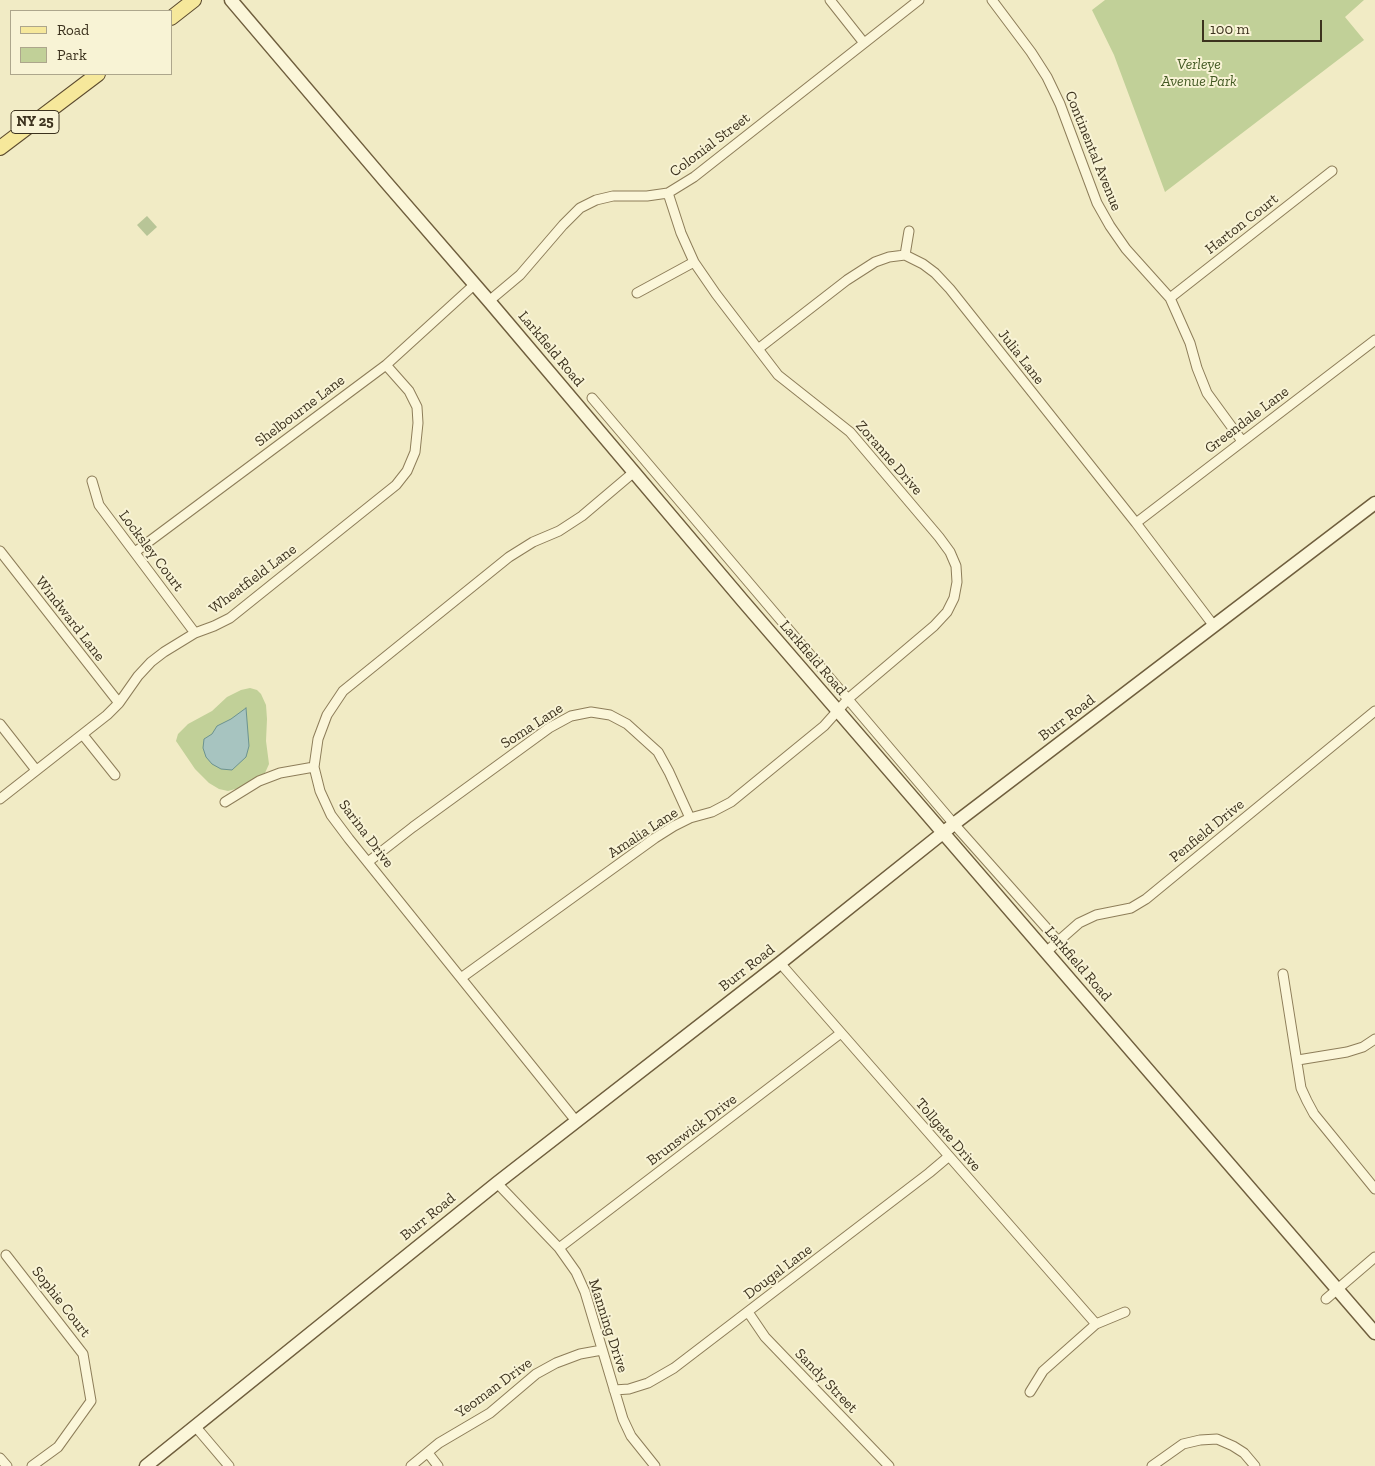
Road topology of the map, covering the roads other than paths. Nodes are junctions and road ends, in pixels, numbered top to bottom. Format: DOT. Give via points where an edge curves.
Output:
graph roads {
  1 [pos="194,0"];
  2 [pos="231,0"];
  3 [pos="830,0"];
  4 [pos="919,0"];
  5 [pos="992,0"];
  6 [pos="172,17"];
  7 [pos="864,43"];
  8 [pos="97,75"];
  9 [pos="0,148"];
  10 [pos="1332,171"];
  11 [pos="668,193"];
  12 [pos="909,231"];
  13 [pos="905,255"];
  14 [pos="694,262"];
  15 [pos="475,284"];
  16 [pos="637,293"];
  17 [pos="1170,298"];
  18 [pos="489,300"];
  19 [pos="1375,340"];
  20 [pos="758,349"];
  21 [pos="386,365"];
  22 [pos="592,398"];
  23 [pos="1242,441"];
  24 [pos="634,472"];
  25 [pos="92,481"];
  26 [pos="1375,503"];
  27 [pos="1136,523"];
  28 [pos="0,551"];
  29 [pos="135,552"];
  30 [pos="1214,626"];
  31 [pos="195,633"];
  32 [pos="849,698"];
  33 [pos="119,703"];
  34 [pos="838,710"];
  35 [pos="1375,712"];
  36 [pos="0,724"];
  37 [pos="84,734"];
  38 [pos="314,767"];
  39 [pos="36,770"];
  40 [pos="115,775"];
  41 [pos="0,799"];
  42 [pos="225,802"];
  43 [pos="690,818"];
  44 [pos="954,824"];
  45 [pos="944,832"];
  46 [pos="368,862"];
  47 [pos="1058,941"];
  48 [pos="1046,952"];
  49 [pos="780,963"];
  50 [pos="1283,974"];
  51 [pos="461,978"];
  52 [pos="841,1033"];
  53 [pos="1375,1039"];
  54 [pos="1298,1060"];
  55 [pos="576,1121"];
  56 [pos="948,1157"];
  57 [pos="497,1183"];
  58 [pos="1375,1189"];
  59 [pos="559,1248"];
  60 [pos="6,1255"];
  61 [pos="1375,1257"];
  62 [pos="1337,1290"];
  63 [pos="1326,1300"];
  64 [pos="748,1312"];
  65 [pos="1125,1312"];
  66 [pos="1096,1324"];
  67 [pos="1375,1334"];
  68 [pos="602,1350"];
  69 [pos="614,1390"];
  70 [pos="1030,1392"];
  71 [pos="195,1426"];
  72 [pos="428,1453"];
  73 [pos="0,1458"];
  74 [pos="7,1466"];
  75 [pos="32,1466"];
  76 [pos="146,1466"];
  77 [pos="229,1466"];
  78 [pos="411,1466"];
  79 [pos="438,1466"];
  80 [pos="655,1466"];
  81 [pos="889,1466"];
  82 [pos="1152,1466"];
  83 [pos="1255,1466"];
  1 -- 6 [label="main road"];
  2 -- 15 [label="main road, Larkfield Road"];
  3 -- 7 [label="street"];
  4 -- 7 [label="street, Colonial Street"];
  5 -- 17 [label="street, Continental Avenue" via="1047,77 1097,203 1110,226"];
  7 -- 11 [label="street, Colonial Street" via="695,176"];
  8 -- 9 [label="main road, NY 25"];
  10 -- 17 [label="street, Harton Court"];
  11 -- 14 [label="street, Zoranne Drive"];
  11 -- 18 [label="street, Colonial Street" via="613,196 580,208 520,275"];
  12 -- 13 [label="street"];
  13 -- 20 [label="street" via="875,262 846,280"];
  13 -- 27 [label="street, Julia Lane" via="935,273 950,289"];
  14 -- 16 [label="street"];
  14 -- 20 [label="street, Zoranne Drive"];
  15 -- 18 [label="main road, Larkfield Road"];
  15 -- 21 [label="street, Shelbourne Lane"];
  17 -- 23 [label="street, Continental Avenue" via="1207,393"];
  18 -- 24 [label="main road, Larkfield Road"];
  19 -- 23 [label="street, Greendale Lane"];
  20 -- 32 [label="street, Zoranne Drive" via="778,375 862,444 939,537 956,566 954,598 947,612"];
  21 -- 29 [label="street, Shelbourne Lane"];
  21 -- 31 [label="street, Wheatfield Lane" via="408,391 416,407 418,437 407,471 396,485 230,618"];
  22 -- 32 [label="street, Larkfield Road"];
  23 -- 27 [label="street, Greendale Lane"];
  24 -- 34 [label="main road, Larkfield Road"];
  24 -- 38 [label="street, Sarina Drive" via="582,516 510,557 343,691 327,715 318,739"];
  25 -- 29 [label="street, Locksley Court" via="99,505"];
  26 -- 30 [label="main road, Burr Road"];
  27 -- 30 [label="street, Julia Lane"];
  28 -- 33 [label="street, Windward Lane"];
  29 -- 31 [label="street, Locksley Court"];
  30 -- 44 [label="main road, Burr Road"];
  31 -- 33 [label="street, Wheatfield Lane" via="151,662"];
  32 -- 34 [label="street, Zoranne Drive"];
  32 -- 44 [label="street, Larkfield Road"];
  33 -- 37 [label="street, Wheatfield Lane"];
  34 -- 43 [label="street, Amalia Lane" via="824,726 730,802 712,812"];
  34 -- 45 [label="main road, Larkfield Road"];
  35 -- 47 [label="street, Penfield Drive" via="1146,899 1131,908 1096,915 1079,923"];
  36 -- 39 [label="street"];
  37 -- 39 [label="street, Wheatfield Lane"];
  37 -- 40 [label="street"];
  38 -- 42 [label="street" via="273,775"];
  38 -- 46 [label="street, Sarina Drive" via="331,815"];
  39 -- 41 [label="street, Wheatfield Lane"];
  43 -- 46 [label="street, Soma Lane" via="658,752 627,724 610,715 591,712 571,716 549,728"];
  43 -- 51 [label="street, Amalia Lane" via="655,838"];
  44 -- 45 [label="main road, Burr Road"];
  44 -- 47 [label="street, Larkfield Road"];
  45 -- 48 [label="main road, Larkfield Road"];
  45 -- 49 [label="main road, Burr Road"];
  46 -- 51 [label="street, Sarina Drive"];
  47 -- 48 [label="street, Penfield Drive"];
  48 -- 62 [label="main road, Larkfield Road"];
  49 -- 52 [label="street, Tollgate Drive"];
  49 -- 55 [label="main road, Burr Road"];
  50 -- 54 [label="street"];
  51 -- 55 [label="street, Sarina Drive"];
  52 -- 56 [label="street, Tollgate Drive"];
  52 -- 59 [label="street, Brunswick Drive"];
  53 -- 54 [label="street" via="1346,1052"];
  54 -- 58 [label="street" via="1301,1088 1314,1114"];
  55 -- 57 [label="main road, Burr Road"];
  56 -- 64 [label="street, Dougal Lane"];
  56 -- 66 [label="street, Tollgate Drive"];
  57 -- 59 [label="street, Manning Drive"];
  57 -- 71 [label="main road, Burr Road"];
  59 -- 68 [label="street, Manning Drive" via="585,1292"];
  60 -- 75 [label="street, Sophie Court" via="83,1354 90,1401 58,1446"];
  61 -- 62 [label="street"];
  62 -- 63 [label="street"];
  62 -- 67 [label="main road, Larkfield Road"];
  64 -- 69 [label="street, Dougal Lane" via="674,1368 648,1383"];
  64 -- 81 [label="street, Sandy Street" via="772,1344"];
  65 -- 66 [label="street"];
  66 -- 70 [label="street" via="1043,1370"];
  68 -- 69 [label="street, Manning Drive"];
  68 -- 72 [label="street, Yeoman Drive" via="572,1357 536,1374 490,1412 438,1443"];
  69 -- 80 [label="street, Manning Drive" via="631,1436"];
  71 -- 76 [label="main road, Burr Road"];
  71 -- 77 [label="street"];
  72 -- 78 [label="street, Yeoman Drive"];
  72 -- 79 [label="street"];
  73 -- 74 [label="street"];
  82 -- 83 [label="street" via="1183,1444 1217,1439 1238,1450"];
}
